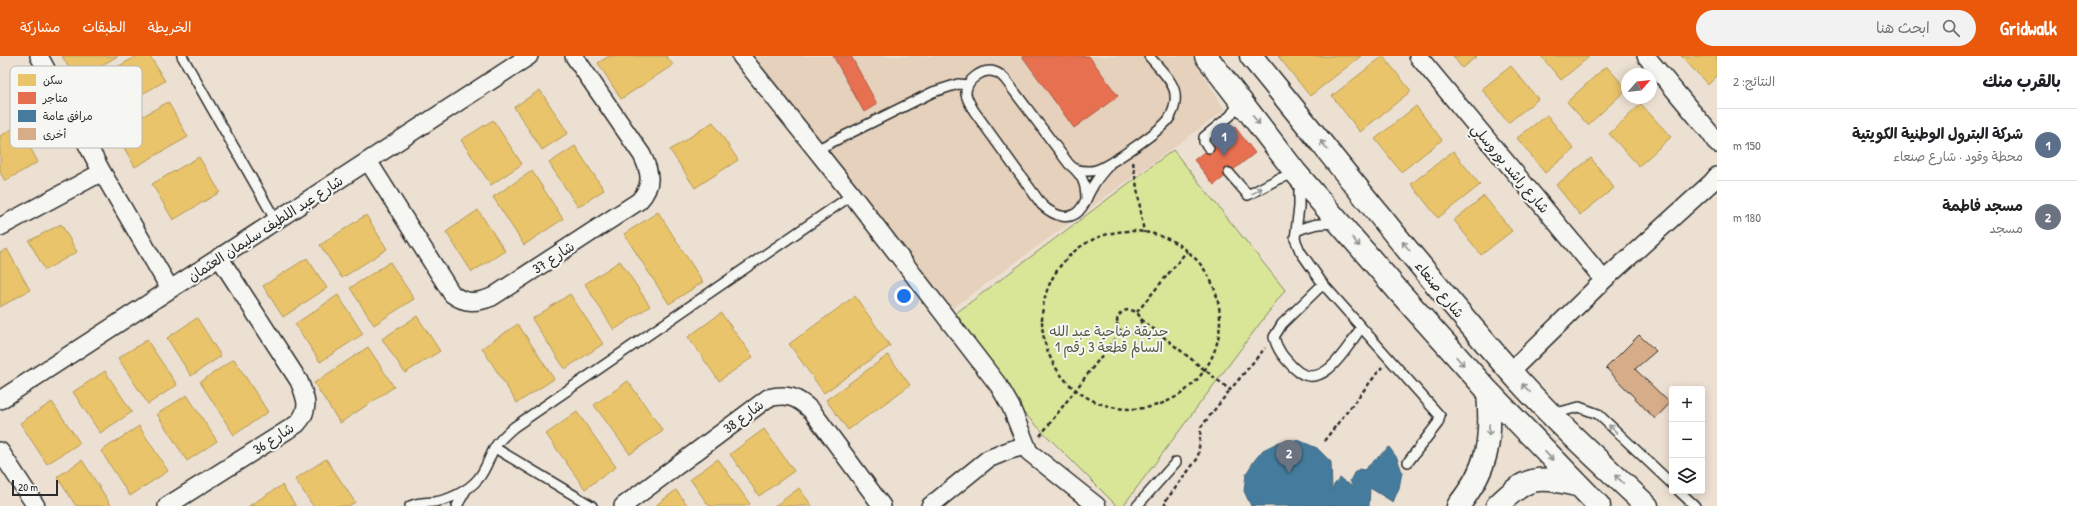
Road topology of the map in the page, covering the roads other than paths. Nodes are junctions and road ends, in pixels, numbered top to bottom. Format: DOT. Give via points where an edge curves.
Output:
graph roads {
  1 [pos="39,56"];
  2 [pos="182,56"];
  3 [pos="529,56"];
  4 [pos="574,56"];
  5 [pos="741,56"];
  6 [pos="1149,56"];
  7 [pos="1206,56"];
  8 [pos="1251,56"];
  9 [pos="1418,56"];
  10 [pos="1646,56"];
  11 [pos="44,66"];
  12 [pos="968,85"];
  13 [pos="1241,100"];
  14 [pos="1717,144"];
  15 [pos="89,148"];
  16 [pos="1209,148"];
  17 [pos="816,150"];
  18 [pos="368,161"];
  19 [pos="1109,165"];
  20 [pos="1075,169"];
  21 [pos="102,172"];
  22 [pos="1229,173"];
  23 [pos="1298,174"];
  24 [pos="1717,176"];
  25 [pos="852,195"];
  26 [pos="1086,198"];
  27 [pos="276,221"];
  28 [pos="1341,224"];
  29 [pos="0,227"];
  30 [pos="1296,231"];
  31 [pos="219,257"];
  32 [pos="1424,268"];
  33 [pos="1604,280"];
  34 [pos="1323,284"];
  35 [pos="170,289"];
  36 [pos="1401,294"];
  37 [pos="1464,318"];
  38 [pos="1361,328"];
  39 [pos="1440,338"];
  40 [pos="1510,372"];
  41 [pos="1488,391"];
  42 [pos="0,400"];
  43 [pos="1551,414"];
  44 [pos="1025,446"];
  45 [pos="495,448"];
  46 [pos="0,451"];
  47 [pos="1176,462"];
  48 [pos="1408,462"];
  49 [pos="1669,481"];
  50 [pos="1576,485"];
  51 [pos="467,488"];
  52 [pos="1682,494"];
  53 [pos="1462,501"];
  54 [pos="36,506"];
  55 [pos="167,506"];
  56 [pos="410,506"];
  57 [pos="456,506"];
  58 [pos="592,506"];
  59 [pos="623,506"];
  60 [pos="882,506"];
  61 [pos="930,506"];
  62 [pos="1097,506"];
  63 [pos="1137,506"];
  64 [pos="1490,506"];
  65 [pos="1497,506"];
  66 [pos="1599,506"];
  67 [pos="1647,506"];
  68 [pos="1695,506"];
  1 -- 11 [label="street"];
  2 -- 27 [label="lane"];
  3 -- 18 [label="street, شارع عبد اللطيف سليمان العثمان"];
  4 -- 18 [label="street, شارع 37" via="645,161 650,176 649,187 639,201 492,297 480,302 469,302 460,300 452,294"];
  5 -- 17 [label="street"];
  6 -- 19 [label="lane" via="1175,92 1175,103 1170,119"];
  7 -- 13 [label="main road"];
  32 -- 8 [label="main road, شارع صنعاء, one-way"];
  9 -- 33 [label="street, شارع راشد بوروسلي"];
  10 -- 14 [label="street"];
  12 -- 17 [label="lane" via="953,85 933,92"];
  12 -- 20 [label="lane" via="974,77 990,71 1005,79"];
  12 -- 26 [label="lane" via="966,94 974,111 1042,205 1052,214 1069,216 1077,213"];
  13 -- 16 [label="lane" via="1230,116 1204,137 1204,142"];
  13 -- 23 [label="main road, one-way"];
  15 -- 21 [label="street"];
  17 -- 25 [label="street"];
  18 -- 27 [label="street, شارع عبد اللطيف سليمان العثمان"];
  19 -- 20 [label="lane" via="1084,172"];
  19 -- 26 [label="lane"];
  20 -- 26 [label="lane" via="1084,182"];
  21 -- 29 [label="street"];
  21 -- 35 [label="street"];
  22 -- 23 [label="lane, one-way" via="1248,195 1278,179"];
  23 -- 28 [label="main road"];
  23 -- 30 [label="lane" via="1299,207"];
  24 -- 33 [label="street"];
  25 -- 44 [label="street" via="999,386"];
  25 -- 45 [label="lane" via="514,427"];
  27 -- 31 [label="street, شارع عبد اللطيف سليمان العثمان"];
  28 -- 30 [label="lane" via="1318,224"];
  28 -- 36 [label="main road, one-way"];
  30 -- 34 [label="lane" via="1295,239 1300,251"];
  31 -- 35 [label="street, شارع عبد اللطيف سليمان العثمان"];
  31 -- 55 [label="street, شارع 36" via="298,381 305,394 305,416 297,424"];
  32 -- 36 [label="main road" via="1428,289 1421,297 1411,299"];
  32 -- 37 [label="main road, شارع صنعاء"];
  33 -- 40 [label="street"];
  34 -- 38 [label="lane"];
  34 -- 38 [label="lane" via="1282,324 1274,337 1277,349 1287,362 1298,372 1311,377 1319,376 1327,371"];
  35 -- 42 [label="street, شارع عبد اللطيف سليمان العثمان"];
  36 -- 39 [label="main road"];
  37 -- 39 [label="main road" via="1458,315 1444,318 1439,324"];
  37 -- 40 [label="main road, شارع صنعاء"];
  38 -- 48 [label="lane" via="1440,416 1438,424"];
  39 -- 41 [label="main road, one-way"];
  43 -- 40 [label="main road, شارع صنعاء, one-way"];
  41 -- 50 [label="main road, one-way"];
  41 -- 53 [label="main road, one-way" via="1489,444 1480,472"];
  49 -- 43 [label="lane, one-way" via="1598,414 1580,407"];
  67 -- 43 [label="main road, شارع صنعاء, one-way"];
  44 -- 61 [label="street" via="988,459"];
  44 -- 62 [label="street" via="1029,452"];
  45 -- 51 [label="lane" via="478,480"];
  45 -- 58 [label="lane"];
  46 -- 54 [label="street"];
  47 -- 63 [label="lane"];
  50 -- 65 [label="main road" via="1553,479 1531,480 1515,489"];
  50 -- 66 [label="main road"];
  51 -- 56 [label="lane" via="447,499 419,502"];
  51 -- 57 [label="lane"];
  52 -- 68 [label="lane"];
  53 -- 64 [label="main road" via="1477,492 1487,498"];
  59 -- 60 [label="street, شارع 38" via="768,398 780,395 802,402 812,411"];
}
